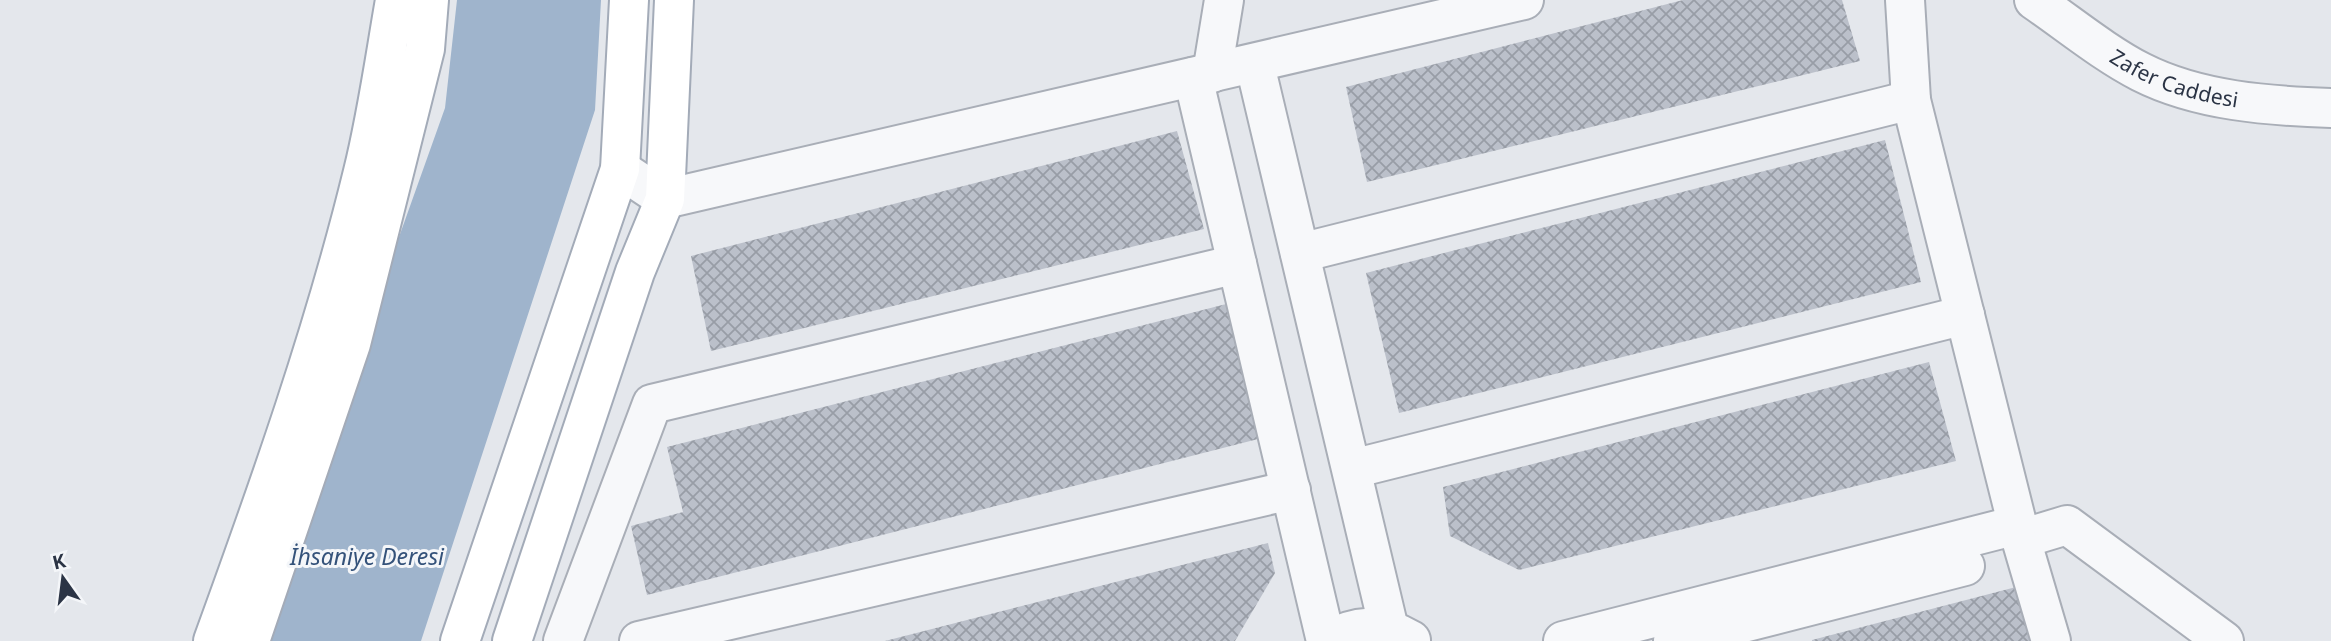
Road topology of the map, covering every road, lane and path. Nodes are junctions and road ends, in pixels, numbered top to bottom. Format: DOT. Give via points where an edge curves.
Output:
graph roads {
  1 [pos="395,0"];
  2 [pos="429,0"];
  3 [pos="629,0"];
  4 [pos="674,0"];
  5 [pos="1224,0"];
  6 [pos="1524,0"];
  7 [pos="1905,0"];
  8 [pos="2034,0"];
  9 [pos="1255,65"];
  10 [pos="1203,75"];
  11 [pos="1912,100"];
  12 [pos="2331,108"];
  13 [pos="620,169"];
  14 [pos="665,199"];
  15 [pos="1300,253"];
  16 [pos="1237,264"];
  17 [pos="1965,315"];
  18 [pos="1352,469"];
  19 [pos="1291,490"];
  20 [pos="2021,538"];
  21 [pos="1400,635"];
  22 [pos="213,641"];
  23 [pos="250,641"];
  24 [pos="460,641"];
  25 [pos="512,641"];
  26 [pos="563,641"];
  27 [pos="639,641"];
  28 [pos="1326,641"];
  29 [pos="1563,641"];
  30 [pos="1672,641"];
  31 [pos="2051,641"];
  32 [pos="2224,641"];
  1 -- 22 [label="main road" via="363,171 323,312 279,458"];
  2 -- 23 [label="main road" via="425,49 351,344"];
  3 -- 13 [label="main road"];
  4 -- 14 [label="main road"];
  5 -- 10 [label="street"];
  6 -- 9 [label="street"];
  7 -- 11 [label="street"];
  8 -- 12 [label="street, Zafer Caddesi" via="2141,72 2193,92"];
  9 -- 10 [label="street"];
  9 -- 15 [label="street"];
  10 -- 14 [label="street"];
  10 -- 16 [label="street"];
  11 -- 15 [label="street"];
  11 -- 17 [label="street"];
  13 -- 14 [label="street"];
  13 -- 24 [label="main road"];
  14 -- 25 [label="main road" via="635,272"];
  15 -- 18 [label="street"];
  16 -- 19 [label="street"];
  16 -- 26 [label="street" via="652,404"];
  17 -- 18 [label="street"];
  17 -- 20 [label="street"];
  18 -- 21 [label="street"];
  19 -- 27 [label="street"];
  19 -- 28 [label="street"];
  20 -- 29 [label="street"];
  20 -- 30 [label="street"];
  20 -- 31 [label="street"];
  20 -- 32 [label="street" via="2067,524"];
  21 -- 28 [label="street" via="1367,626"];
}
